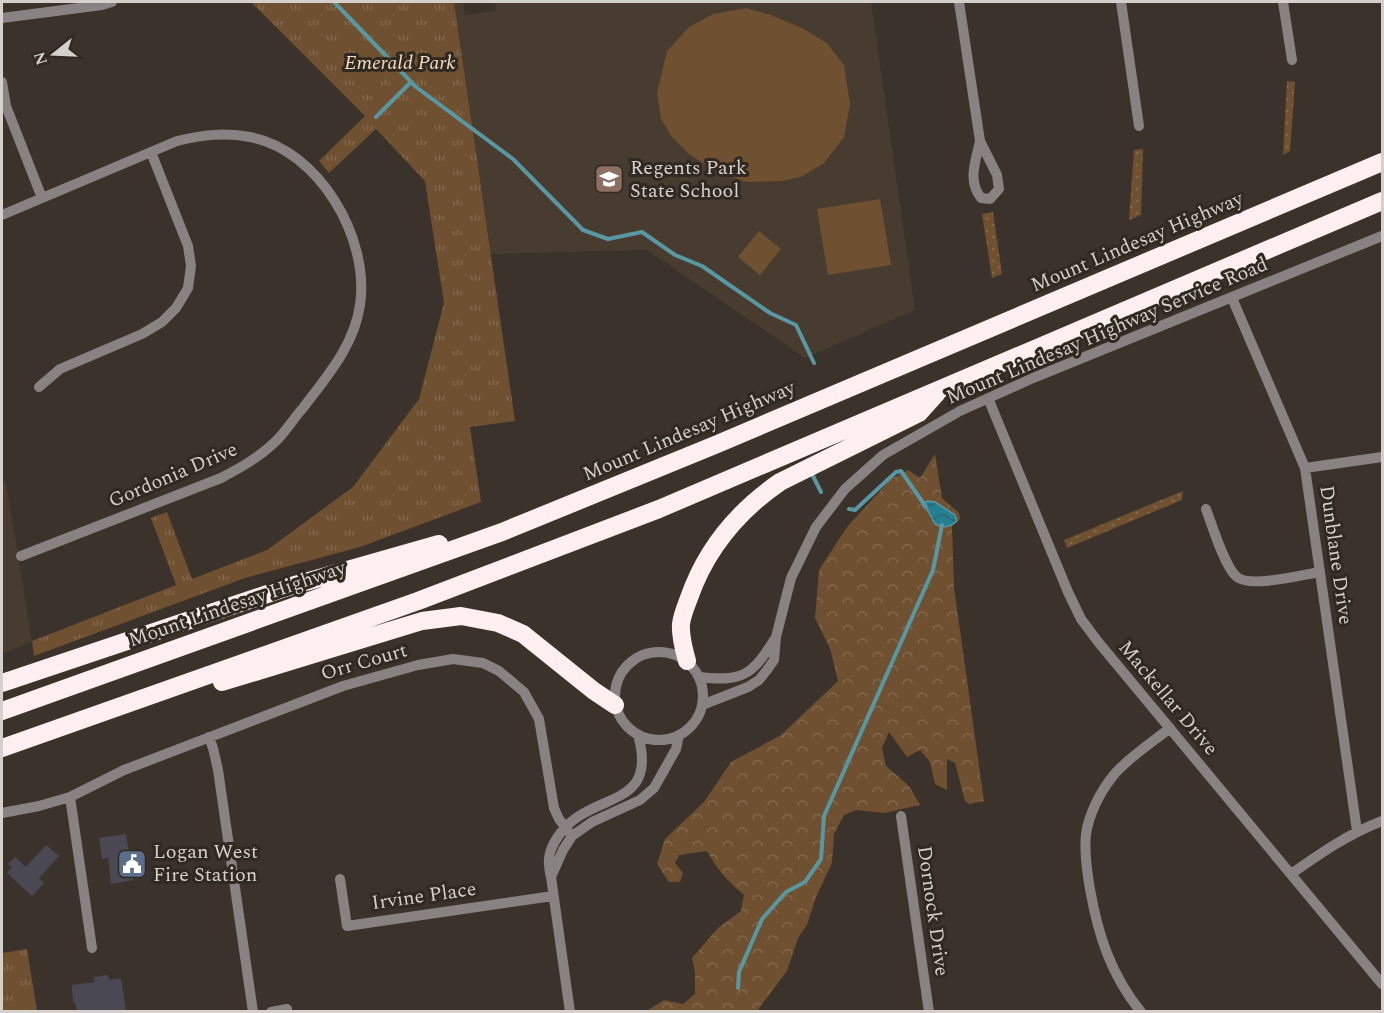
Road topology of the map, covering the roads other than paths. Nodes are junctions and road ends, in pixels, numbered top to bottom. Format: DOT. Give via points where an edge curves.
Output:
graph roads {
  1 [pos="112,2"];
  2 [pos="959,2"];
  3 [pos="1121,2"];
  4 [pos="1283,2"];
  5 [pos="2,18"];
  6 [pos="1292,60"];
  7 [pos="2,82"];
  8 [pos="1139,126"];
  9 [pos="980,141"];
  10 [pos="151,152"];
  11 [pos="1383,162"];
  12 [pos="42,198"];
  13 [pos="1383,201"];
  14 [pos="2,215"];
  15 [pos="1383,236"];
  16 [pos="1232,298"];
  17 [pos="39,387"];
  18 [pos="941,388"];
  19 [pos="988,398"];
  20 [pos="1383,457"];
  21 [pos="1305,468"];
  22 [pos="1206,509"];
  23 [pos="502,532"];
  24 [pos="21,556"];
  25 [pos="1320,572"];
  26 [pos="776,637"];
  27 [pos="687,661"];
  28 [pos="699,677"];
  29 [pos="2,683"];
  30 [pos="180,684"];
  31 [pos="615,705"];
  32 [pos="702,705"];
  33 [pos="2,711"];
  34 [pos="1170,729"];
  35 [pos="638,735"];
  36 [pos="680,735"];
  37 [pos="209,737"];
  38 [pos="2,748"];
  39 [pos="70,797"];
  40 [pos="2,813"];
  41 [pos="901,816"];
  42 [pos="1383,821"];
  43 [pos="564,826"];
  44 [pos="1357,831"];
  45 [pos="572,836"];
  46 [pos="1291,874"];
  47 [pos="551,877"];
  48 [pos="340,879"];
  49 [pos="553,896"];
  50 [pos="92,948"];
  51 [pos="1383,984"];
  52 [pos="288,1009"];
  53 [pos="253,1011"];
  54 [pos="271,1011"];
  55 [pos="570,1011"];
  56 [pos="929,1011"];
  57 [pos="1140,1011"];
  1 -- 5 [label="street"];
  2 -- 9 [label="street"];
  3 -- 8 [label="street"];
  4 -- 6 [label="street"];
  7 -- 12 [label="street" via="6,106"];
  9 -- 9 [label="street" via="998,175 999,189 990,199 981,198 975,191 972,176"];
  10 -- 12 [label="street, Gordonia Drive"];
  10 -- 17 [label="street" via="188,246 188,288 162,322 60,369"];
  10 -- 24 [label="street, Gordonia Drive" via="200,135 252,137 282,150 319,178 348,225 358,250 362,278 352,336 338,362 276,442 252,462 221,478"];
  11 -- 23 [label="highway, Mount Lindesay Highway" via="705,450"];
  12 -- 14 [label="street, Gordonia Drive"];
  13 -- 18 [label="highway"];
  15 -- 16 [label="street, Mount Lindesay Highway Service Road"];
  16 -- 19 [label="street, Mount Lindesay Highway Service Road"];
  16 -- 21 [label="street, Dunblane Drive"];
  18 -- 27 [label="highway" via="919,413 780,482 732,524 709,555 681,623"];
  18 -- 30 [label="highway" via="659,509 417,601"];
  19 -- 26 [label="street, Mount Lindesay Highway Service Road" via="899,444 845,489 804,550"];
  19 -- 34 [label="street, Mackellar Drive" via="1082,619"];
  20 -- 21 [label="street"];
  21 -- 25 [label="street, Dunblane Drive"];
  22 -- 25 [label="street" via="1231,570 1239,579 1251,582"];
  23 -- 29 [label="highway" via="467,535 288,587"];
  23 -- 33 [label="highway, Mount Lindesay Highway"];
  25 -- 44 [label="street, Dunblane Drive"];
  26 -- 28 [label="street, Mount Lindesay Highway Service Road" via="760,663 749,671 726,680"];
  26 -- 32 [label="street, Mount Lindesay Highway Service Road" via="774,660 759,680"];
  27 -- 28 [label="street"];
  27 -- 31 [label="street" via="665,651 636,658 617,680"];
  28 -- 32 [label="street"];
  30 -- 31 [label="highway" via="222,682 416,623 461,616 498,622 523,634"];
  30 -- 38 [label="highway"];
  31 -- 35 [label="street" via="624,722"];
  32 -- 36 [label="street" via="694,722"];
  34 -- 46 [label="street, Mackellar Drive"];
  34 -- 57 [label="street" via="1113,775 1094,806 1086,834 1086,868 1096,922 1110,964"];
  35 -- 36 [label="street" via="658,740"];
  35 -- 43 [label="street" via="642,770 633,788"];
  36 -- 45 [label="street" via="676,749 647,796"];
  37 -- 39 [label="street, Orr Court" via="124,770"];
  37 -- 43 [label="street, Orr Court" via="344,686 417,665 453,659 483,663 513,681 533,705 543,737 554,808"];
  37 -- 53 [label="street" via="218,770"];
  39 -- 40 [label="street, Orr Court"];
  39 -- 50 [label="street"];
  41 -- 56 [label="street, Dornock Drive"];
  42 -- 44 [label="street"];
  43 -- 45 [label="street, Orr Court"];
  43 -- 47 [label="street" via="548,855"];
  44 -- 46 [label="street"];
  45 -- 47 [label="street"];
  46 -- 51 [label="street, Mackellar Drive"];
  47 -- 49 [label="street"];
  48 -- 49 [label="street, Irvine Place" via="347,926"];
  49 -- 55 [label="street"];
  52 -- 54 [label="street"];
}
